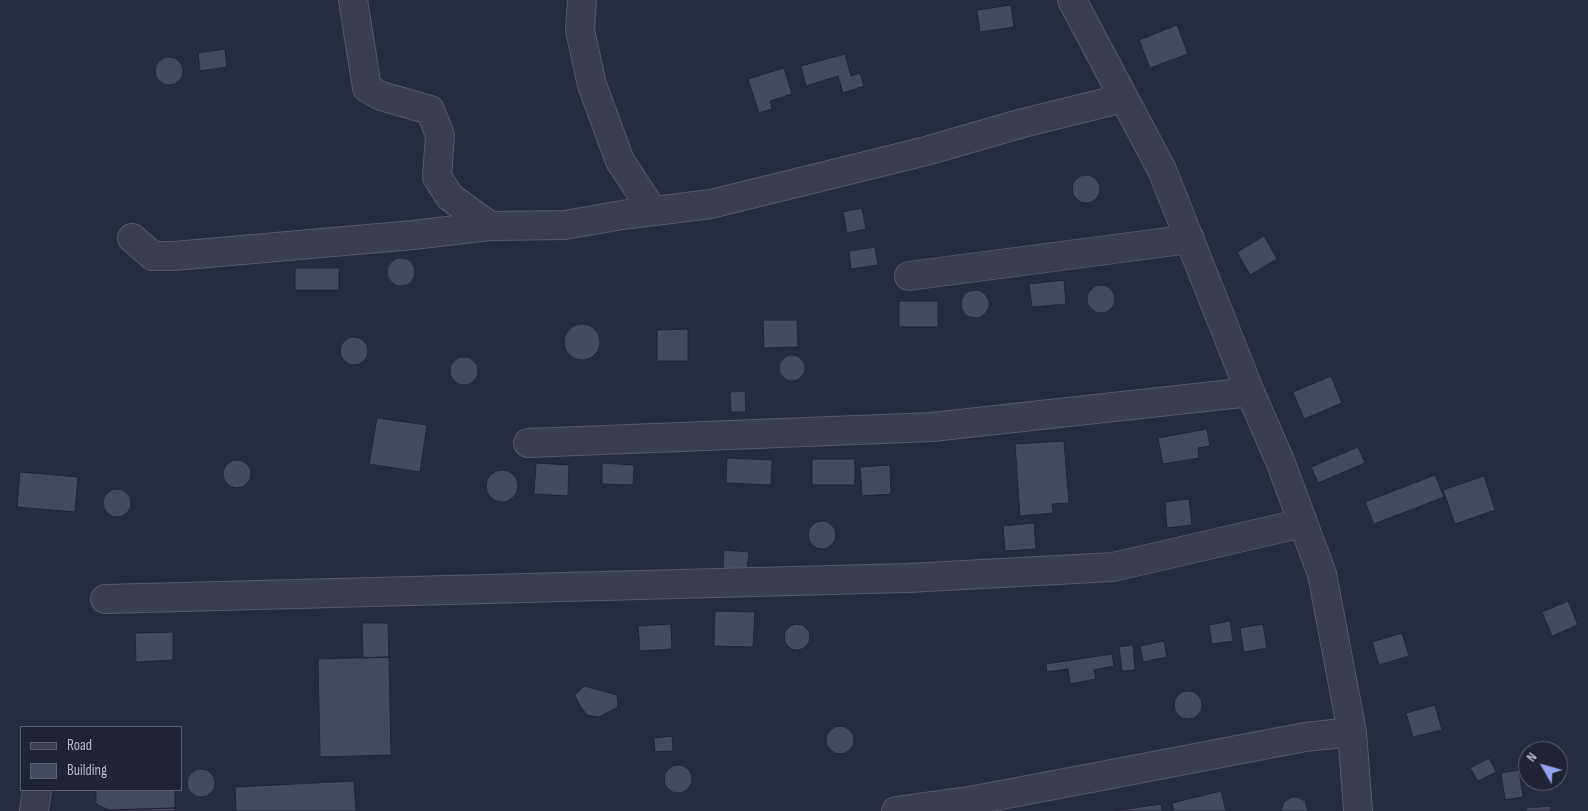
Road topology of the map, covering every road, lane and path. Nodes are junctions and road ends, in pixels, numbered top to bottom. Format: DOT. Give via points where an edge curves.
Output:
graph roads {
  1 [pos="352,0"];
  2 [pos="582,0"];
  3 [pos="1072,0"];
  4 [pos="1124,98"];
  5 [pos="653,211"];
  6 [pos="490,226"];
  7 [pos="132,238"];
  8 [pos="1190,239"];
  9 [pos="909,276"];
  10 [pos="1250,392"];
  11 [pos="528,443"];
  12 [pos="1303,523"];
  13 [pos="105,599"];
  14 [pos="1352,732"];
  15 [pos="37,791"];
  16 [pos="34,811"];
  17 [pos="896,811"];
  18 [pos="1358,811"];
  1 -- 6 [label="street" via="367,88 381,96 430,110 440,135 437,177 450,197"];
  2 -- 5 [label="street" via="580,30 592,85 620,161"];
  3 -- 4 [label="street"];
  4 -- 5 [label="street" via="711,204"];
  4 -- 8 [label="street" via="1162,170"];
  5 -- 6 [label="street" via="565,225"];
  6 -- 7 [label="street" via="174,256 153,256"];
  8 -- 9 [label="street"];
  8 -- 10 [label="street"];
  10 -- 11 [label="street" via="932,427"];
  10 -- 12 [label="street"];
  12 -- 13 [label="street" via="1113,567 908,578"];
  12 -- 14 [label="street" via="1322,574"];
  14 -- 17 [label="street" via="1305,737 975,800"];
  14 -- 18 [label="street"];
  15 -- 16 [label="street"];
}
